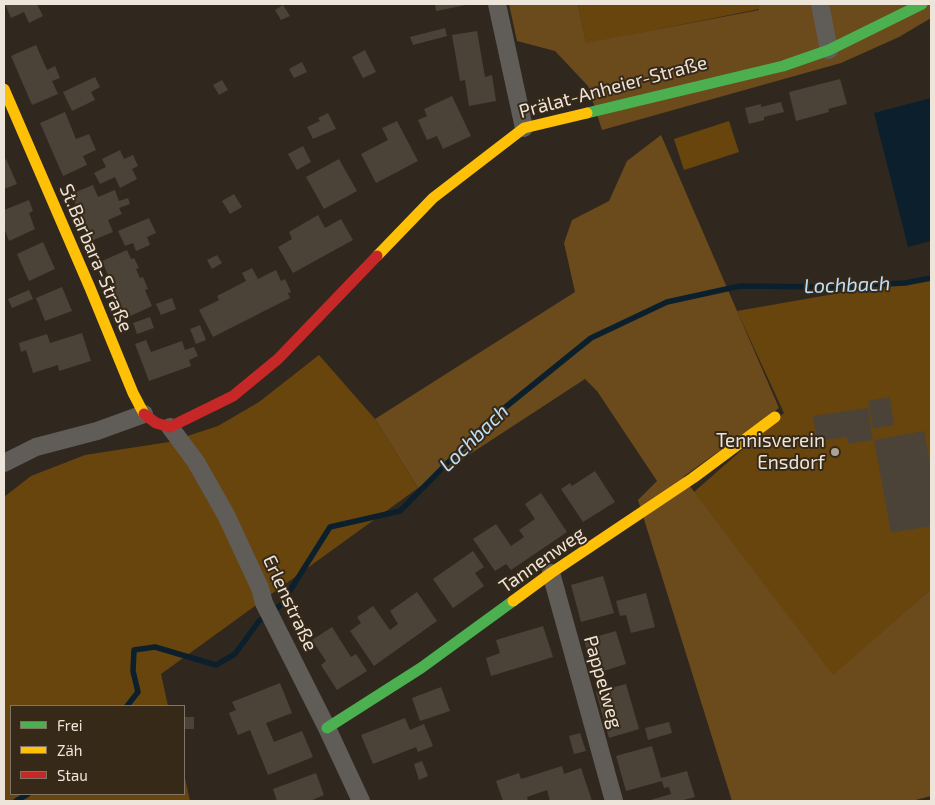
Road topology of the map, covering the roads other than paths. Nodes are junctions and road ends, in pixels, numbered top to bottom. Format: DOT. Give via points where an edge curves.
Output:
graph roads {
  1 [pos="496,4"];
  2 [pos="820,4"];
  3 [pos="922,4"];
  4 [pos="829,50"];
  5 [pos="4,89"];
  6 [pos="524,128"];
  7 [pos="144,414"];
  8 [pos="776,418"];
  9 [pos="170,428"];
  10 [pos="4,463"];
  11 [pos="551,573"];
  12 [pos="327,728"];
  13 [pos="361,801"];
  14 [pos="614,801"];
  1 -- 6 [label="street"];
  2 -- 4 [label="street"];
  3 -- 4 [label="street, Prälat-Anheier-Straße"];
  4 -- 6 [label="street, Prälat-Anheier-Straße" via="783,66"];
  5 -- 7 [label="street, St.Barbara-Straße"];
  6 -- 9 [label="street, Prälat-Anheier-Straße" via="432,198 278,359 233,396"];
  7 -- 9 [label="street"];
  7 -- 10 [label="street" via="36,447"];
  8 -- 11 [label="street, Tannenweg"];
  9 -- 12 [label="street, Erlenstraße" via="196,462 226,515 268,611"];
  11 -- 12 [label="street, Tannenweg" via="421,668"];
  11 -- 14 [label="street, Pappelweg"];
  12 -- 13 [label="street, Erlenstraße"];
}
